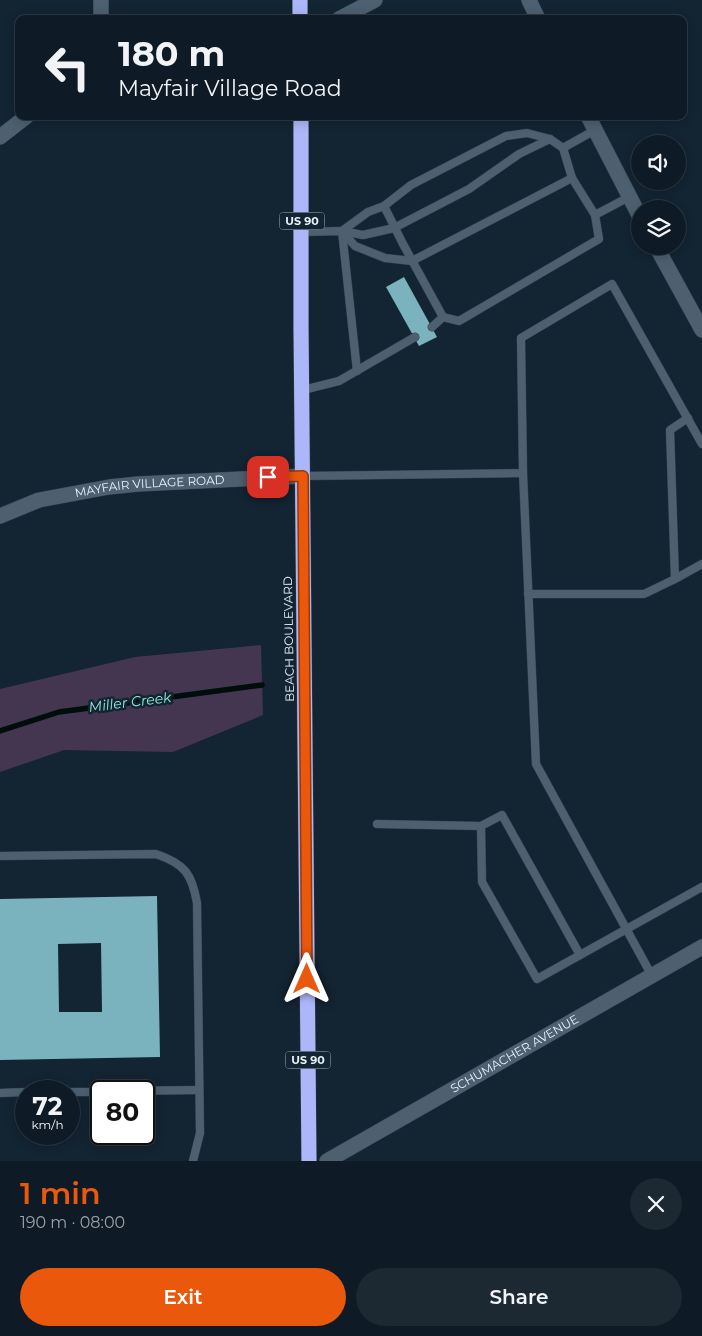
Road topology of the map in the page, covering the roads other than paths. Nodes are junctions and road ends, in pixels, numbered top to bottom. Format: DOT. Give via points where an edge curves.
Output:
graph roads {
  1 [pos="101,0"];
  2 [pos="300,0"];
  3 [pos="375,0"];
  4 [pos="529,0"];
  5 [pos="101,15"];
  6 [pos="300,15"];
  7 [pos="347,15"];
  8 [pos="536,15"];
  9 [pos="22,120"];
  10 [pos="301,120"];
  11 [pos="590,120"];
  12 [pos="595,130"];
  13 [pos="0,137"];
  14 [pos="550,138"];
  15 [pos="563,148"];
  16 [pos="572,178"];
  17 [pos="629,197"];
  18 [pos="631,201"];
  19 [pos="384,206"];
  20 [pos="595,215"];
  21 [pos="394,228"];
  22 [pos="342,231"];
  23 [pos="302,232"];
  24 [pos="661,255"];
  25 [pos="412,261"];
  26 [pos="443,317"];
  27 [pos="432,327"];
  28 [pos="702,330"];
  29 [pos="416,337"];
  30 [pos="357,371"];
  31 [pos="303,390"];
  32 [pos="688,418"];
  33 [pos="702,444"];
  34 [pos="524,472"];
  35 [pos="303,476"];
  36 [pos="0,516"];
  37 [pos="702,564"];
  38 [pos="675,579"];
  39 [pos="528,594"];
  40 [pos="377,824"];
  41 [pos="481,826"];
  42 [pos="0,856"];
  43 [pos="702,887"];
  44 [pos="626,929"];
  45 [pos="702,947"];
  46 [pos="580,955"];
  47 [pos="652,976"];
  48 [pos="199,1090"];
  49 [pos="155,1091"];
  50 [pos="15,1092"];
  51 [pos="0,1093"];
  52 [pos="193,1161"];
  53 [pos="309,1161"];
  54 [pos="328,1161"];
  1 -- 5 [label="street"];
  2 -- 6 [label="highway"];
  3 -- 7 [label="street"];
  4 -- 8 [label="street"];
  9 -- 13 [label="street"];
  10 -- 23 [label="highway, BEACH BOULEVARD / US 90"];
  11 -- 12 [label="street"];
  12 -- 15 [label="lane"];
  12 -- 17 [label="street"];
  14 -- 15 [label="lane"];
  14 -- 19 [label="lane" via="526,133 506,136 411,185"];
  14 -- 21 [label="lane" via="519,154 468,189"];
  15 -- 16 [label="lane"];
  16 -- 20 [label="lane"];
  16 -- 25 [label="lane"];
  17 -- 18 [label="street"];
  17 -- 20 [label="lane"];
  19 -- 21 [label="lane"];
  19 -- 22 [label="lane" via="368,212"];
  20 -- 26 [label="lane" via="599,239 459,321"];
  21 -- 22 [label="lane" via="363,235"];
  21 -- 25 [label="lane"];
  22 -- 23 [label="lane"];
  22 -- 25 [label="lane" via="355,246 385,258"];
  22 -- 30 [label="lane"];
  23 -- 31 [label="highway, BEACH BOULEVARD / US 90"];
  24 -- 28 [label="street"];
  25 -- 26 [label="lane"];
  26 -- 27 [label="lane"];
  29 -- 30 [label="lane"];
  30 -- 31 [label="lane" via="339,381"];
  31 -- 35 [label="highway, BEACH BOULEVARD / US 90"];
  32 -- 33 [label="lane"];
  32 -- 34 [label="lane" via="612,284 521,338"];
  32 -- 38 [label="lane" via="670,430"];
  34 -- 35 [label="lane"];
  34 -- 39 [label="lane"];
  35 -- 36 [label="street, MAYFAIR VILLAGE ROAD" via="128,485 39,500"];
  35 -- 53 [label="highway, BEACH BOULEVARD / US 90"];
  37 -- 38 [label="lane"];
  38 -- 39 [label="lane" via="644,594"];
  39 -- 44 [label="lane" via="536,764"];
  40 -- 41 [label="lane"];
  41 -- 46 [label="lane" via="502,815"];
  41 -- 46 [label="lane" via="482,882 537,979"];
  42 -- 48 [label="lane" via="156,854 172,859 186,870 194,886 197,904"];
  43 -- 44 [label="lane"];
  44 -- 46 [label="lane"];
  44 -- 47 [label="lane"];
  45 -- 47 [label="street, SCHUMACHER AVENUE"];
  47 -- 54 [label="street, SCHUMACHER AVENUE"];
  48 -- 49 [label="lane"];
  48 -- 52 [label="lane" via="200,1133"];
  50 -- 51 [label="lane"];
}
